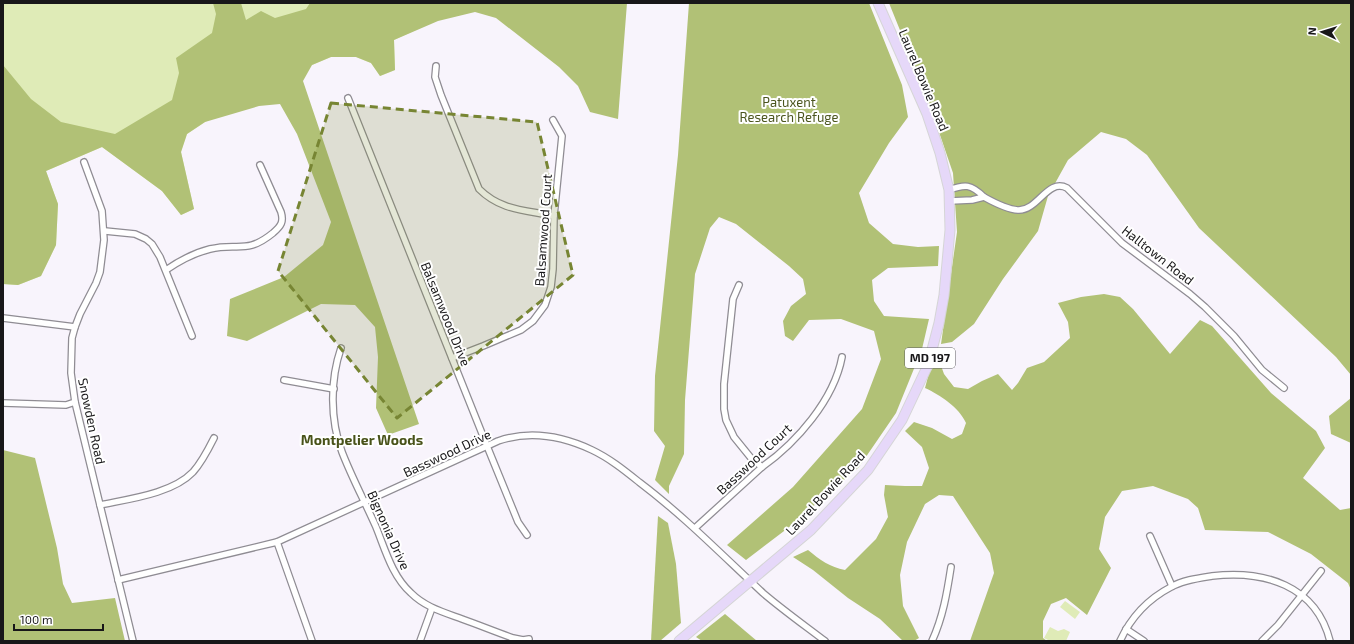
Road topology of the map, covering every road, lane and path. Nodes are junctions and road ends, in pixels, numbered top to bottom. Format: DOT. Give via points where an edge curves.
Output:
graph roads {
  1 [pos="878,3"];
  2 [pos="436,66"];
  3 [pos="348,98"];
  4 [pos="553,120"];
  5 [pos="84,162"];
  6 [pos="260,165"];
  7 [pos="949,190"];
  8 [pos="984,197"];
  9 [pos="950,201"];
  10 [pos="554,216"];
  11 [pos="105,231"];
  12 [pos="166,270"];
  13 [pos="739,285"];
  14 [pos="3,318"];
  15 [pos="75,327"];
  16 [pos="192,336"];
  17 [pos="341,348"];
  18 [pos="842,357"];
  19 [pos="452,358"];
  20 [pos="284,380"];
  21 [pos="1284,388"];
  22 [pos="334,389"];
  23 [pos="75,402"];
  24 [pos="3,403"];
  25 [pos="214,438"];
  26 [pos="487,446"];
  27 [pos="762,467"];
  28 [pos="365,502"];
  29 [pos="100,505"];
  30 [pos="695,528"];
  31 [pos="527,535"];
  32 [pos="1150,536"];
  33 [pos="277,542"];
  34 [pos="951,567"];
  35 [pos="1321,570"];
  36 [pos="118,580"];
  37 [pos="751,581"];
  38 [pos="1172,586"];
  39 [pos="1301,595"];
  40 [pos="432,608"];
  41 [pos="1126,629"];
  42 [pos="529,639"];
  43 [pos="133,641"];
  44 [pos="312,641"];
  45 [pos="420,641"];
  46 [pos="679,641"];
  47 [pos="825,641"];
  48 [pos="932,641"];
  49 [pos="1120,641"];
  50 [pos="1144,641"];
  51 [pos="1262,641"];
  52 [pos="1330,641"];
  1 -- 7 [label="main road, Laurel Bowie Road / MD 197" via="927,114"];
  2 -- 10 [label="street" via="437,83 479,189 489,199 510,208"];
  3 -- 19 [label="street, Balsamwood Drive"];
  4 -- 10 [label="street, Balsamwood Court" via="562,136"];
  5 -- 11 [label="street, Snowden Road" via="100,206"];
  6 -- 12 [label="street" via="281,212 282,224 254,245 209,249 189,256"];
  7 -- 8 [label="street, Halltown Road" via="961,185 968,186"];
  7 -- 9 [label="main road, Laurel Bowie Road / MD 197"];
  8 -- 9 [label="street"];
  8 -- 21 [label="street, Halltown Road" via="1019,210 1038,201 1052,187 1064,186 1122,243 1205,307 1234,336 1262,370"];
  9 -- 37 [label="main road, Laurel Bowie Road / MD 197" via="950,230 939,323 928,365 902,420 872,464 811,530"];
  10 -- 19 [label="street, Balsamwood Court" via="551,287 540,313 521,330"];
  11 -- 12 [label="street" via="130,233 146,239 156,250"];
  11 -- 15 [label="street, Snowden Road" via="100,272"];
  12 -- 16 [label="street"];
  13 -- 27 [label="street" via="733,299 724,384 724,409 734,437"];
  14 -- 15 [label="street"];
  15 -- 23 [label="street, Snowden Road" via="70,362"];
  17 -- 22 [label="street, Bignonia Drive" via="334,372"];
  18 -- 27 [label="street, Basswood Court" via="838,374 823,403 794,439"];
  19 -- 26 [label="street, Balsamwood Drive"];
  20 -- 22 [label="street"];
  22 -- 28 [label="street, Bignonia Drive" via="339,442"];
  23 -- 24 [label="street" via="66,405"];
  23 -- 29 [label="street, Snowden Road"];
  25 -- 29 [label="street" via="204,457 183,480 155,492"];
  26 -- 28 [label="street, Basswood Drive"];
  26 -- 30 [label="street, Basswood Drive" via="511,437 535,435 579,444 618,465"];
  26 -- 31 [label="street, Balsamwood Drive" via="518,522"];
  27 -- 30 [label="street, Basswood Court"];
  28 -- 33 [label="street, Basswood Drive"];
  28 -- 40 [label="street, Bignonia Drive" via="401,582 411,594"];
  29 -- 36 [label="street, Snowden Road"];
  30 -- 37 [label="street, Basswood Drive"];
  32 -- 38 [label="street"];
  33 -- 36 [label="street, Basswood Drive"];
  33 -- 44 [label="street"];
  34 -- 48 [label="street" via="945,604"];
  35 -- 39 [label="street"];
  36 -- 43 [label="street, Snowden Road"];
  37 -- 46 [label="main road, Laurel Bowie Road / MD 197"];
  37 -- 47 [label="street, Basswood Drive"];
  38 -- 39 [label="street" via="1202,578 1238,575 1274,580"];
  38 -- 41 [label="street" via="1144,606"];
  39 -- 51 [label="street"];
  39 -- 52 [label="street" via="1320,616"];
  40 -- 42 [label="street, Bignonia Drive" via="512,638"];
  40 -- 45 [label="street"];
  41 -- 49 [label="street"];
  41 -- 50 [label="street"];
}
